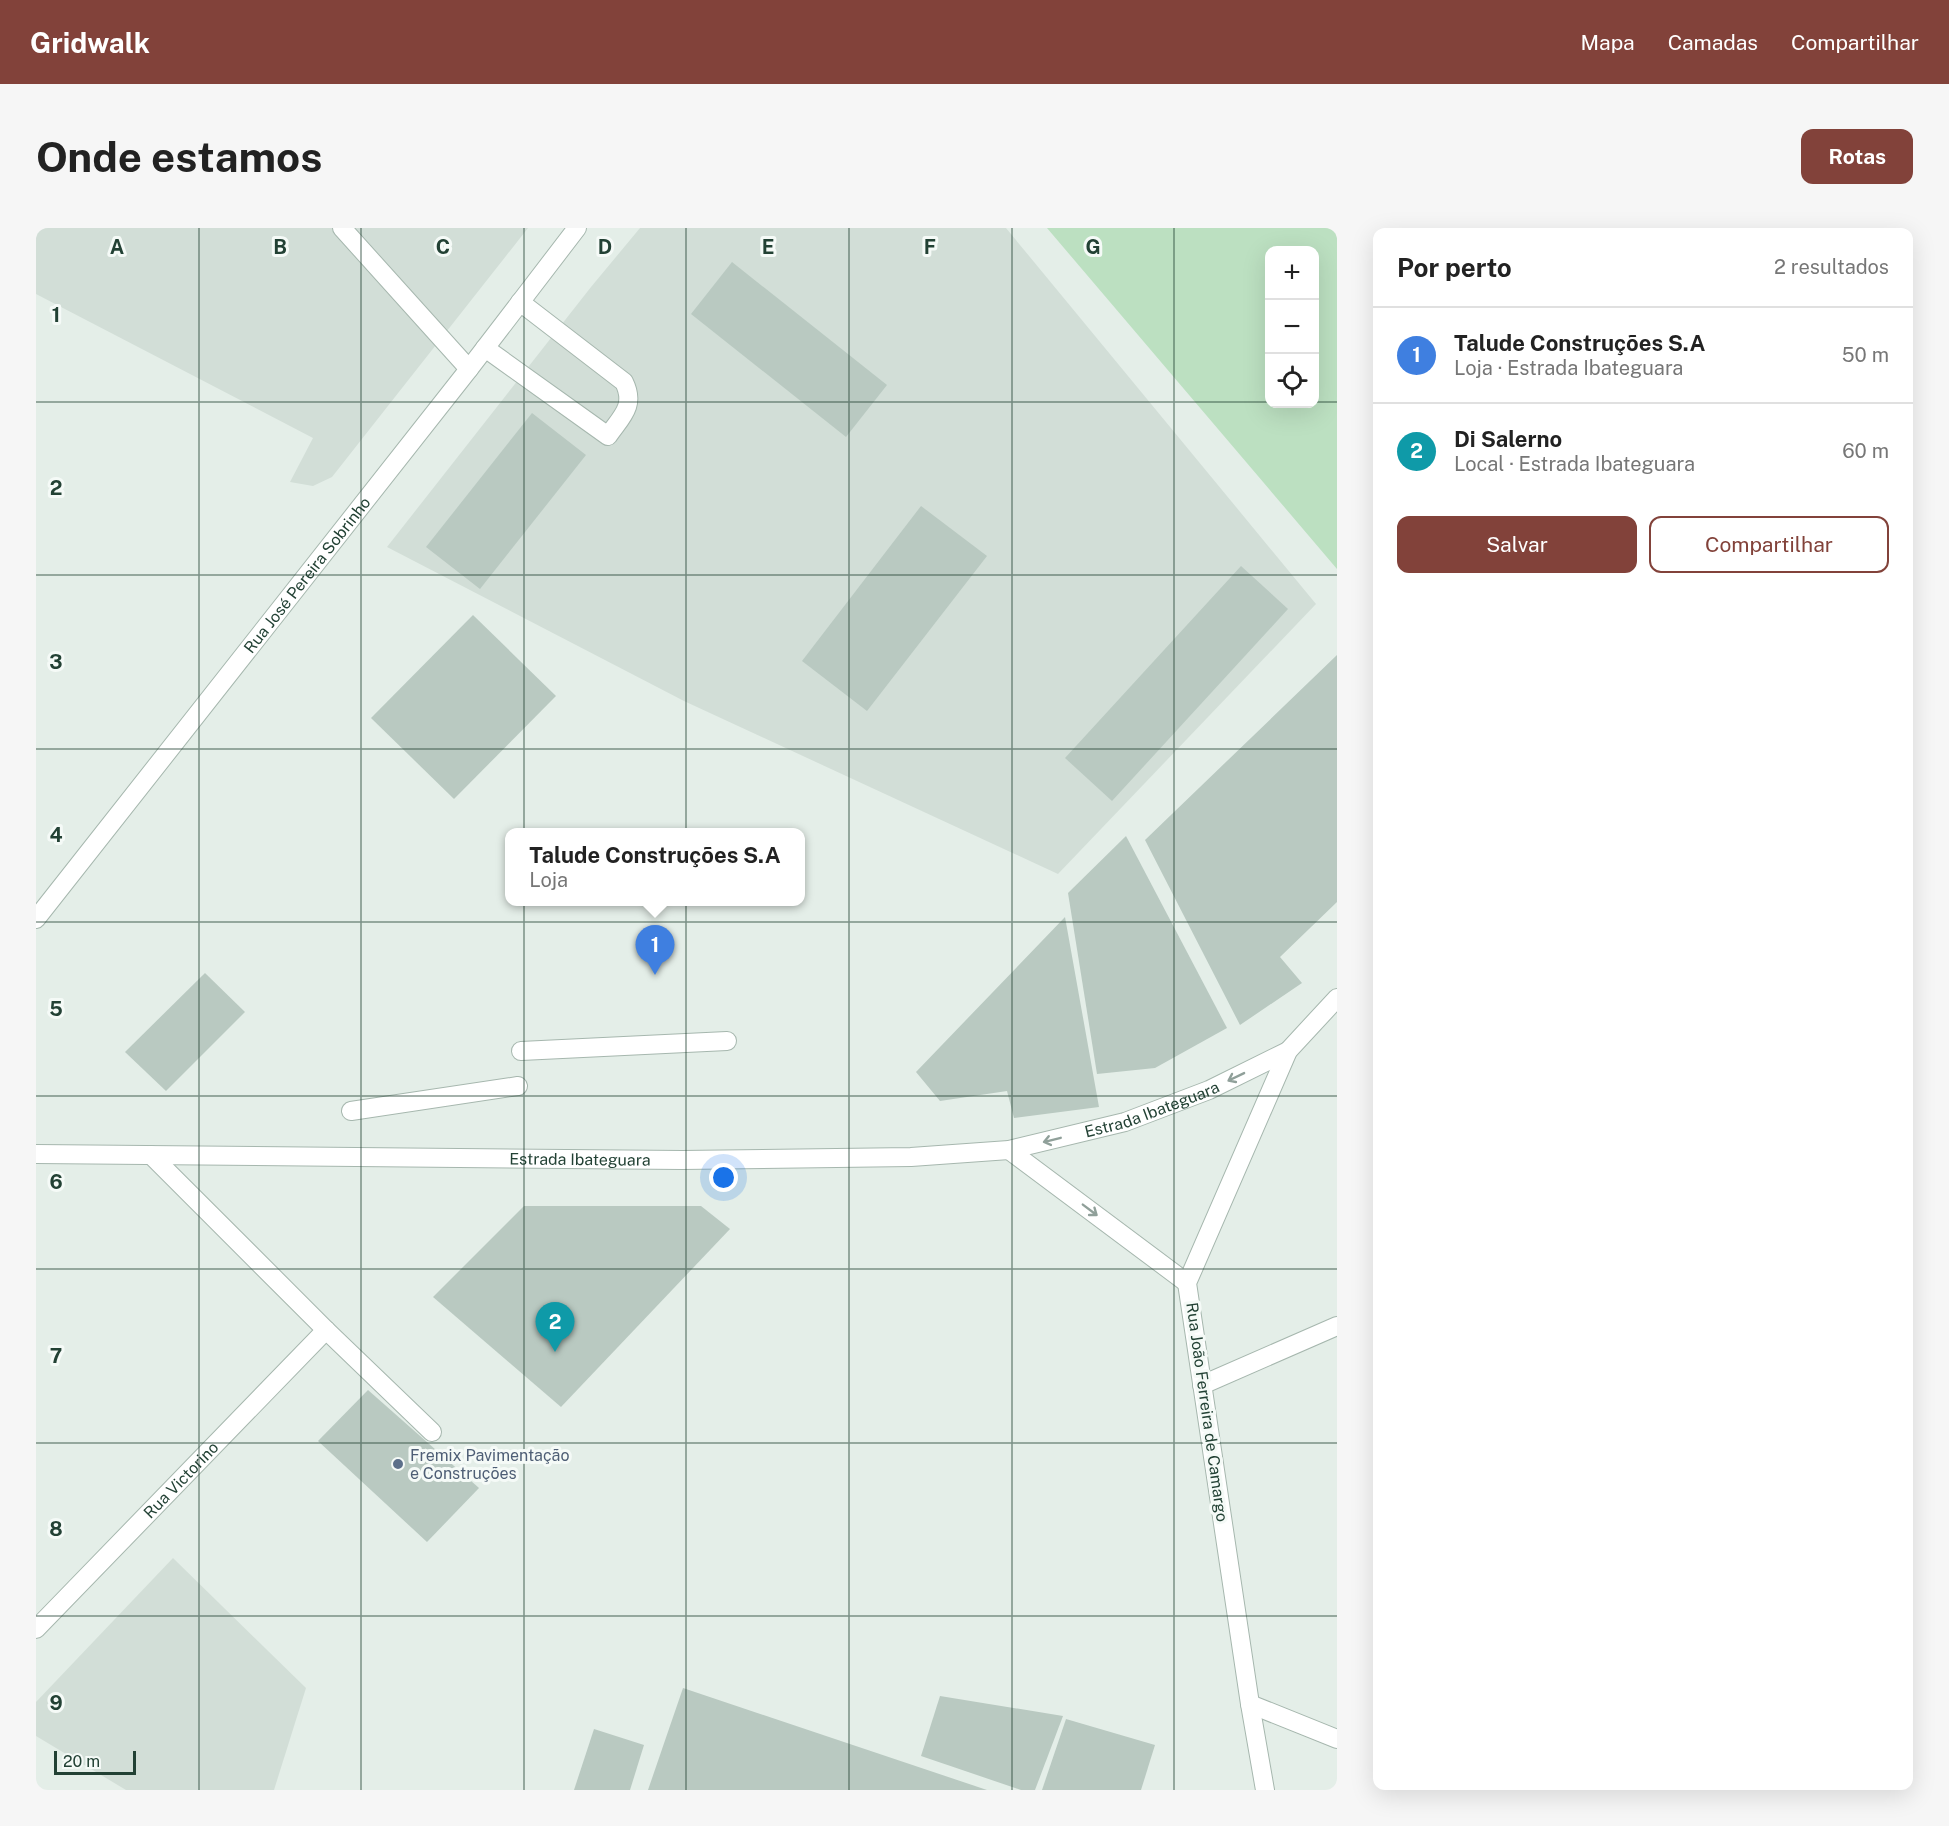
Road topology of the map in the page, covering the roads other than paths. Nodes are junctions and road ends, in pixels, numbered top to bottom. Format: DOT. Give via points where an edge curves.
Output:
graph roads {
  1 [pos="342,228"];
  2 [pos="577,228"];
  3 [pos="520,302"];
  4 [pos="485,348"];
  5 [pos="469,369"];
  6 [pos="36,919"];
  7 [pos="1337,998"];
  8 [pos="727,1041"];
  9 [pos="1288,1051"];
  10 [pos="522,1052"];
  11 [pos="518,1086"];
  12 [pos="351,1111"];
  13 [pos="1009,1150"];
  14 [pos="36,1154"];
  15 [pos="151,1155"];
  16 [pos="1188,1283"];
  17 [pos="1337,1326"];
  18 [pos="326,1330"];
  19 [pos="1202,1385"];
  20 [pos="432,1432"];
  21 [pos="36,1629"];
  22 [pos="1250,1704"];
  23 [pos="1337,1739"];
  24 [pos="1265,1790"];
  1 -- 5 [label="street"];
  2 -- 3 [label="street, Rua José Pereira Sobrinho"];
  3 -- 4 [label="street, Rua José Pereira Sobrinho"];
  3 -- 4 [label="street" via="624,382 630,403 608,436"];
  4 -- 5 [label="street, Rua José Pereira Sobrinho"];
  5 -- 6 [label="street, Rua José Pereira Sobrinho"];
  7 -- 9 [label="street, Rua João Ferreira de Camargo"];
  8 -- 10 [label="street"];
  9 -- 13 [label="street, Estrada Ibateguara, one-way" via="1209,1090 1125,1122"];
  9 -- 16 [label="street, Rua João Ferreira de Camargo"];
  11 -- 12 [label="street"];
  13 -- 15 [label="street, Estrada Ibateguara" via="911,1157 682,1160"];
  13 -- 16 [label="street, one-way"];
  14 -- 15 [label="street, Estrada Ibateguara"];
  15 -- 18 [label="street"];
  16 -- 19 [label="street, Rua João Ferreira de Camargo"];
  17 -- 19 [label="street"];
  18 -- 20 [label="street"];
  18 -- 21 [label="street, Rua Victorino"];
  19 -- 22 [label="street, Rua João Ferreira de Camargo"];
  22 -- 23 [label="street"];
  22 -- 24 [label="street, Rua João Ferreira de Camargo"];
}
